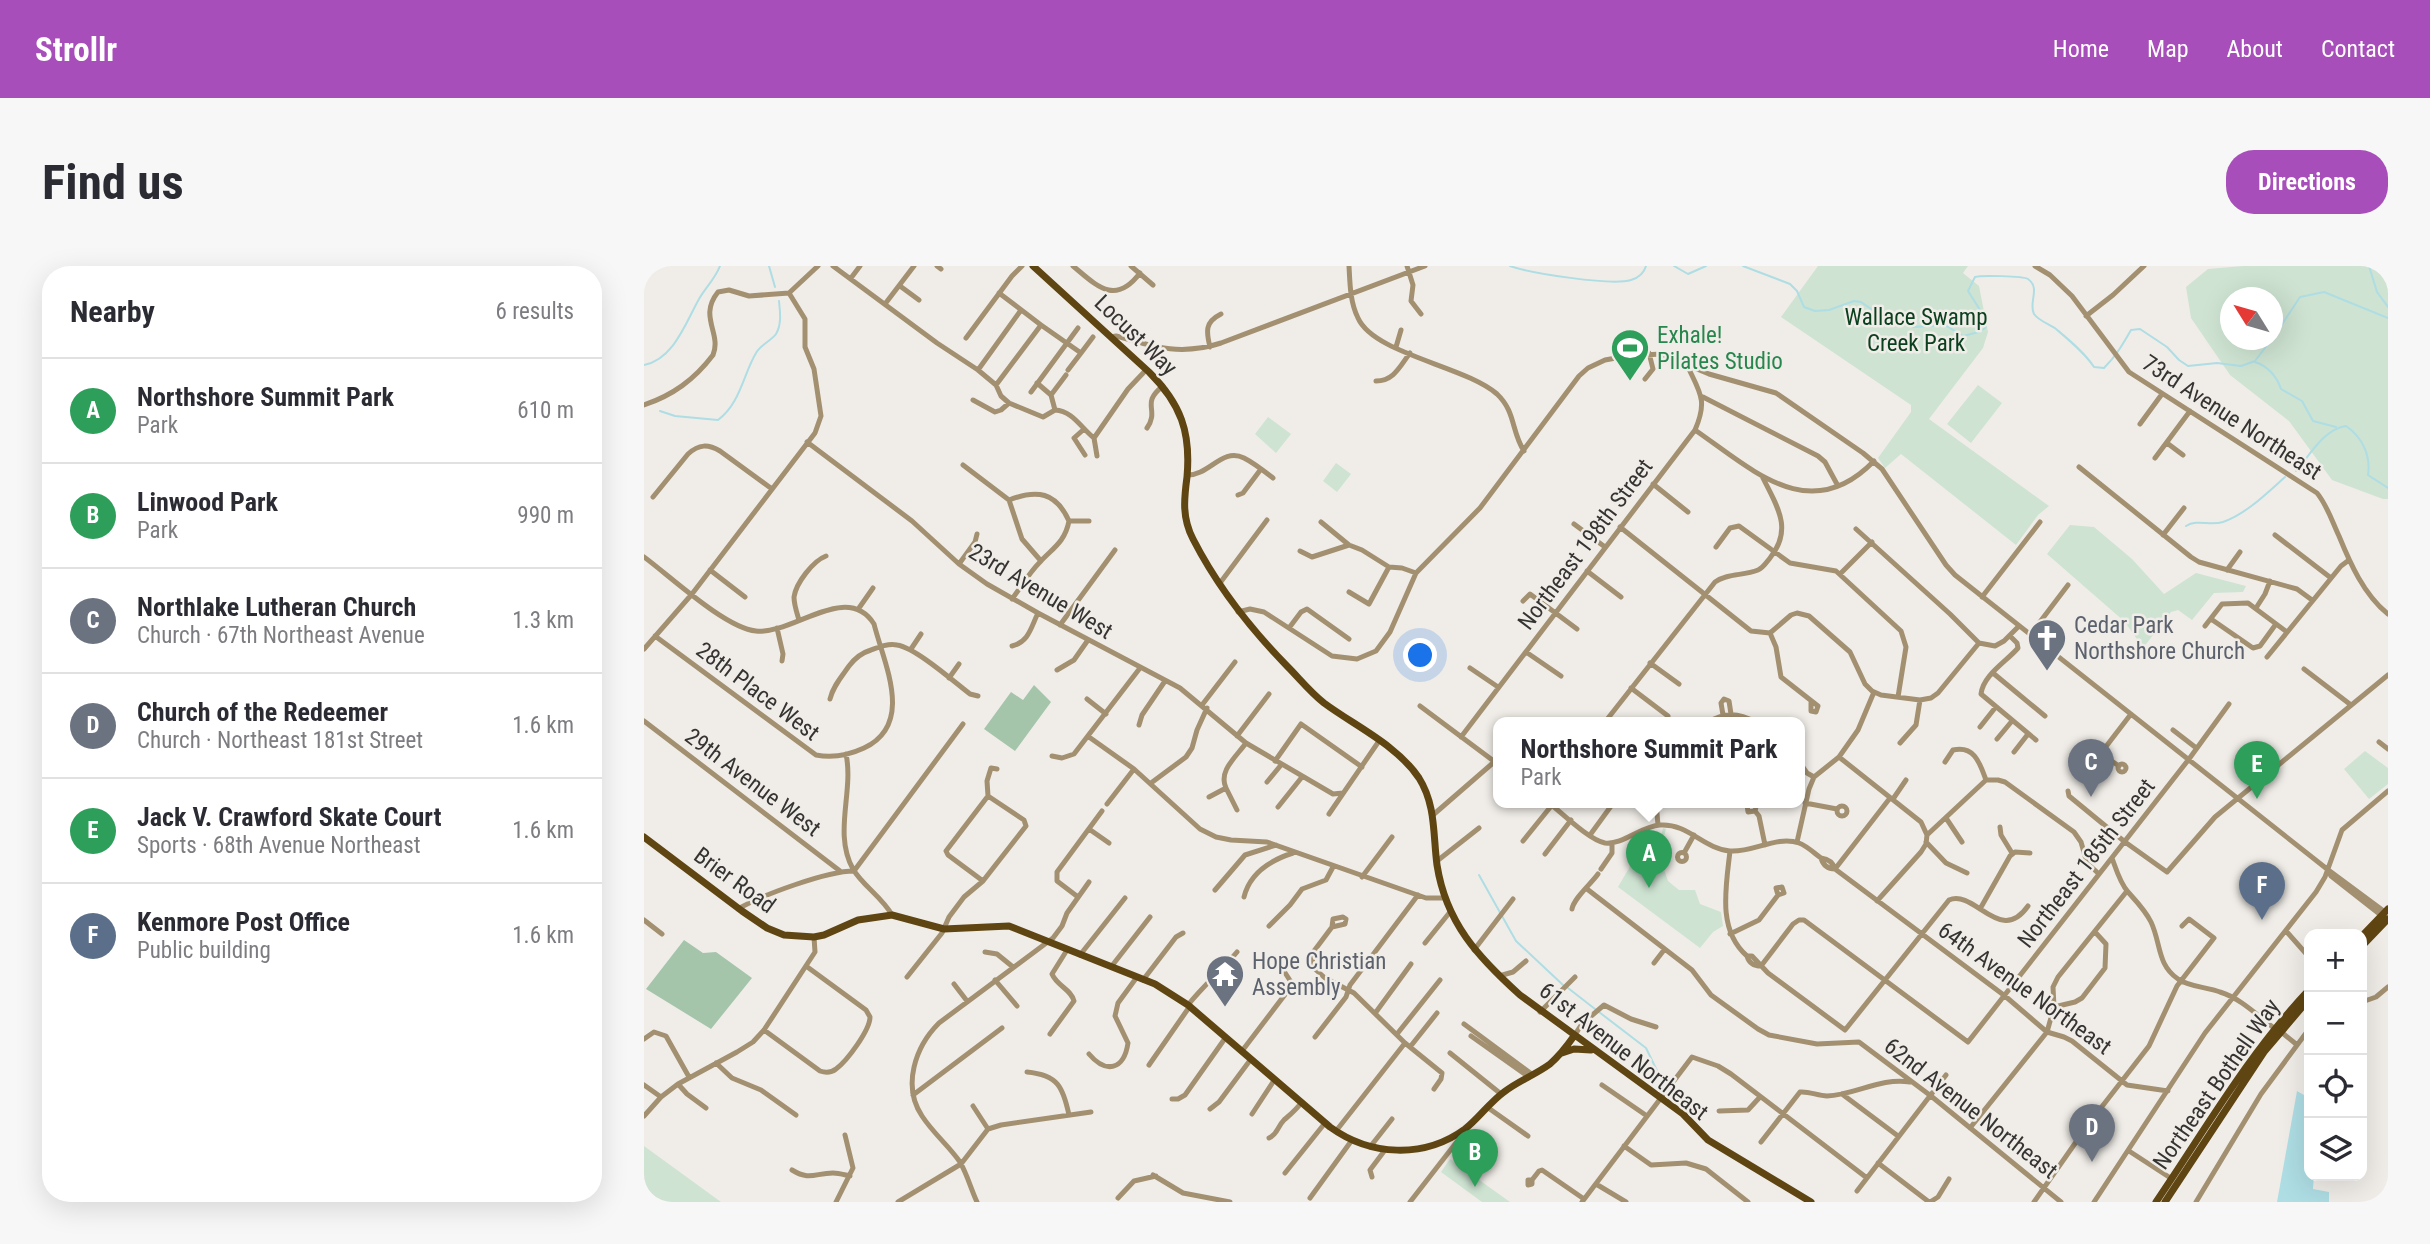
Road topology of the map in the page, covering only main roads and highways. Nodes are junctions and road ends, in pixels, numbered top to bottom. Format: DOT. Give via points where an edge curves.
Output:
graph roads {
  1 [pos="1033,266"];
  2 [pos="1379,741"];
  3 [pos="644,837"];
  4 [pos="2387,916"];
  5 [pos="2367,932"];
  6 [pos="2367,940"];
  7 [pos="2304,999"];
  8 [pos="2304,1000"];
  9 [pos="2277,1030"];
  10 [pos="1574,1036"];
  11 [pos="1595,1051"];
  12 [pos="1561,1053"];
  13 [pos="2224,1100"];
  14 [pos="2215,1125"];
  15 [pos="1804,1201"];
  16 [pos="2156,1202"];
  17 [pos="2165,1202"];
  1 -- 2 [label="main road, Locust Way" via="1163,386 1178,408 1188,444 1186,520 1238,612 1311,691"];
  2 -- 10 [label="main road, 61st Avenue Northeast" via="1402,758 1426,792 1444,898 1474,950 1540,1012"];
  3 -- 12 [label="main road, Brier Road" via="738,909 786,935 814,937 858,920 892,915 944,929 1009,926 1167,990 1336,1131 1370,1147 1415,1150 1439,1143 1471,1124 1501,1094"];
  4 -- 5 [label="main road"];
  4 -- 6 [label="main road"];
  7 -- 9 [label="main road, Northeast Bothell Way"];
  8 -- 9 [label="main road, Northeast Bothell Way"];
  9 -- 13 [label="main road, Northeast Bothell Way"];
  9 -- 14 [label="main road, Northeast Bothell Way"];
  10 -- 11 [label="main road, 61st Avenue Northeast"];
  10 -- 12 [label="main road, Brier Road"];
  11 -- 12 [label="main road"];
  11 -- 15 [label="main road, 61st Avenue Northeast" via="1683,1114 1708,1140"];
  13 -- 14 [label="main road"];
  13 -- 16 [label="main road, Northeast Bothell Way"];
  14 -- 17 [label="main road, Northeast Bothell Way"];
}
